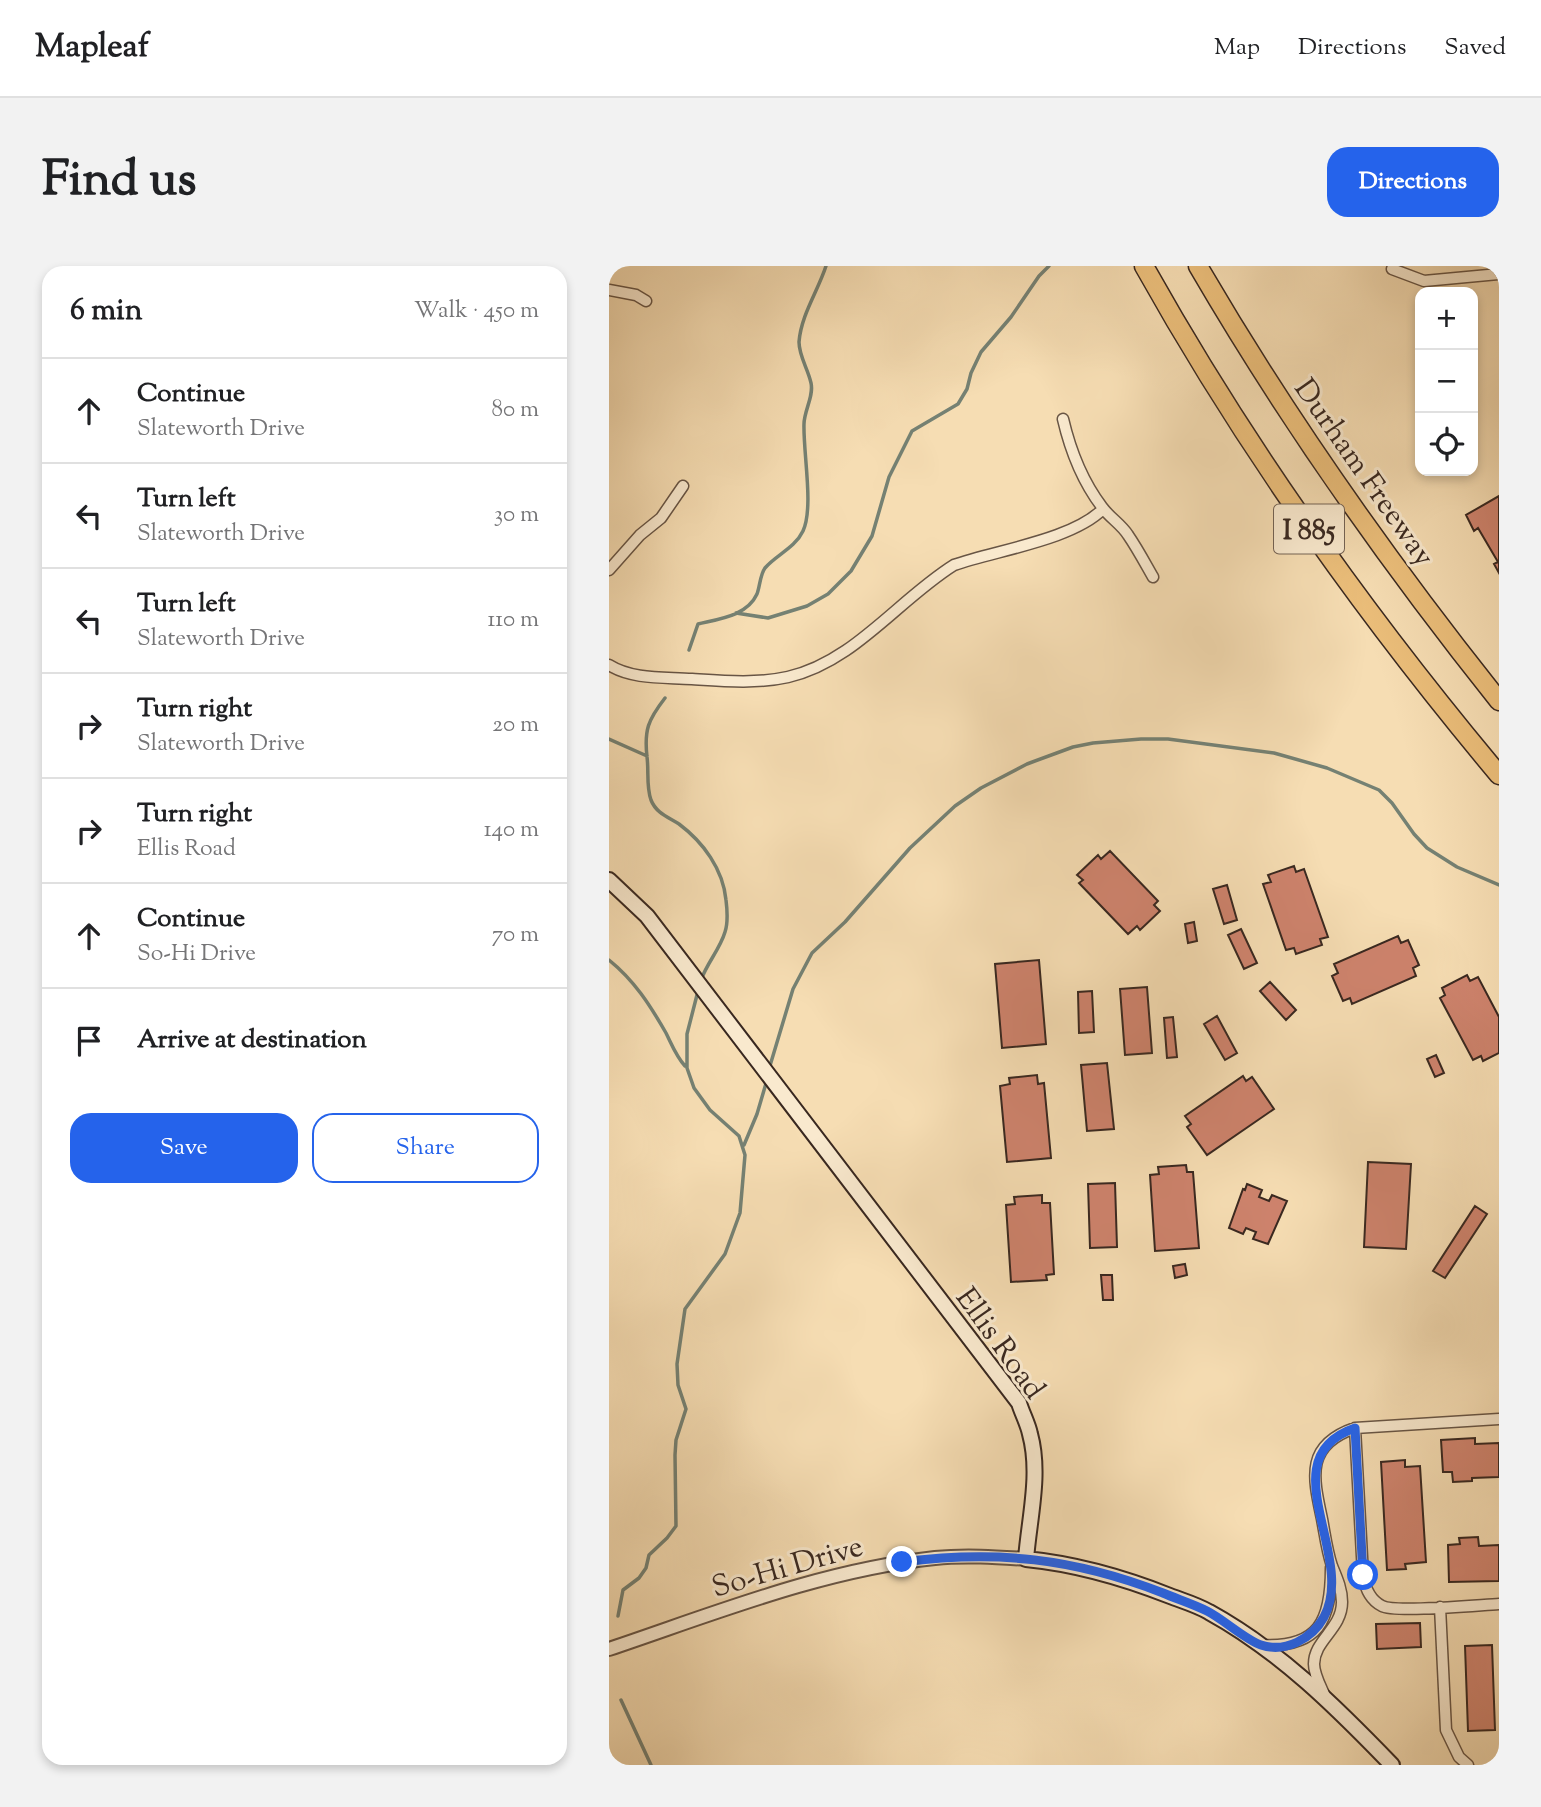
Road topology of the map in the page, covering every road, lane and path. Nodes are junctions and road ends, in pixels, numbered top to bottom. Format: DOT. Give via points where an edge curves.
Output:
graph roads {
  1 [pos="1144,266"];
  2 [pos="1198,266"];
  3 [pos="1392,269"];
  4 [pos="1499,274"];
  5 [pos="609,290"];
  6 [pos="646,301"];
  7 [pos="1063,419"];
  8 [pos="683,486"];
  9 [pos="1103,509"];
  10 [pos="609,570"];
  11 [pos="1153,577"];
  12 [pos="609,665"];
  13 [pos="1499,701"];
  14 [pos="1499,775"];
  15 [pos="609,880"];
  16 [pos="1499,1419"];
  17 [pos="1355,1428"];
  18 [pos="1026,1559"];
  19 [pos="1331,1564"];
  20 [pos="1499,1604"];
  21 [pos="1440,1606"];
  22 [pos="1261,1645"];
  23 [pos="609,1649"];
  24 [pos="1325,1697"];
  25 [pos="1392,1765"];
  26 [pos="1468,1765"];
  1 -- 14 [label="highway, I 885" via="1221,396 1303,520 1378,624"];
  2 -- 13 [label="highway, Durham Freeway / I 885" via="1336,484"];
  3 -- 4 [label="street" via="1424,281"];
  5 -- 6 [label="street"];
  7 -- 9 [label="street" via="1076,460"];
  8 -- 10 [label="street" via="661,518"];
  9 -- 11 [label="street" via="1120,524"];
  9 -- 12 [label="street" via="1059,534 954,565 835,658 787,678 717,681 635,675"];
  15 -- 18 [label="main road, Ellis Road" via="647,916 1019,1404 1034,1456"];
  16 -- 17 [label="street"];
  17 -- 19 [label="street" via="1338,1434 1326,1446 1317,1458 1313,1480"];
  17 -- 21 [label="street" via="1367,1592 1380,1606 1390,1609"];
  18 -- 22 [label="main road" via="1126,1579 1207,1611"];
  18 -- 23 [label="street, So-Hi Drive" via="969,1556 867,1567 776,1592"];
  19 -- 22 [label="street" via="1331,1597 1318,1626 1297,1643"];
  19 -- 24 [label="street" via="1342,1604 1338,1621 1315,1659 1315,1673"];
  20 -- 21 [label="street"];
  21 -- 26 [label="street" via="1446,1730 1459,1758"];
  22 -- 24 [label="main road"];
  24 -- 25 [label="main road"];
}
